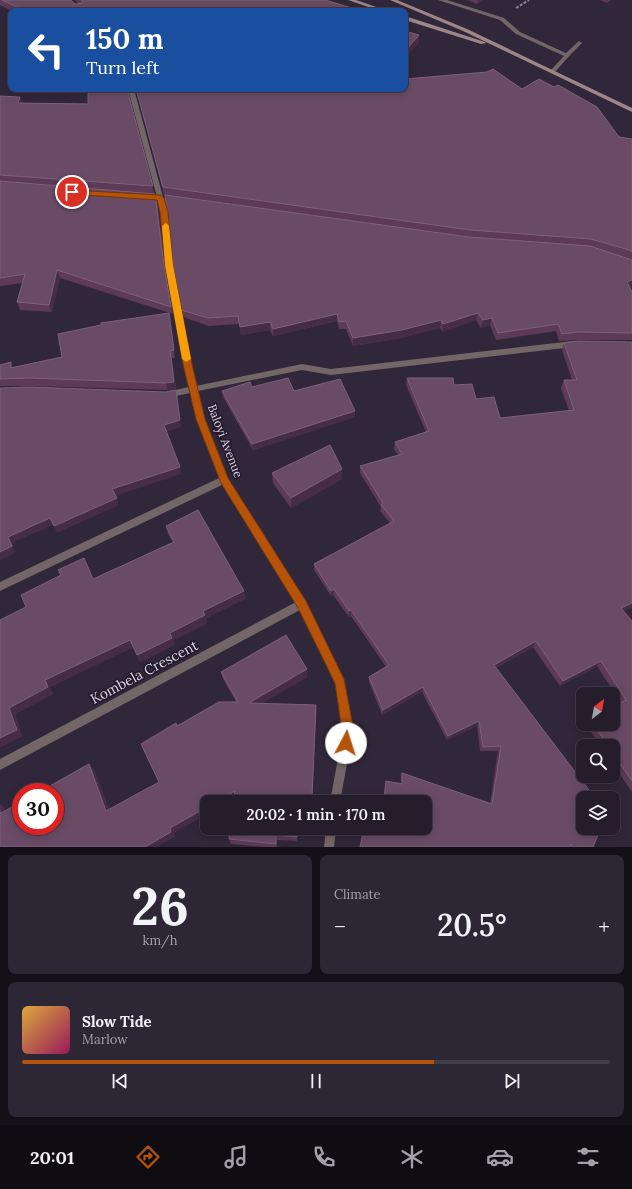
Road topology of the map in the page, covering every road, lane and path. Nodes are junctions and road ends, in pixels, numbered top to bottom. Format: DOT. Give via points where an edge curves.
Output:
graph roads {
  1 [pos="351,0"];
  2 [pos="393,0"];
  3 [pos="441,0"];
  4 [pos="376,8"];
  5 [pos="408,19"];
  6 [pos="579,43"];
  7 [pos="505,50"];
  8 [pos="567,55"];
  9 [pos="553,70"];
  10 [pos="132,92"];
  11 [pos="632,110"];
  12 [pos="152,197"];
  13 [pos="164,198"];
  14 [pos="582,344"];
  15 [pos="194,391"];
  16 [pos="155,395"];
  17 [pos="224,480"];
  18 [pos="0,587"];
  19 [pos="302,604"];
  20 [pos="0,765"];
  21 [pos="336,795"];
  22 [pos="330,835"];
  23 [pos="329,847"];
  1 -- 4 [label="main road"];
  2 -- 7 [label="main road"];
  3 -- 8 [label="street" via="497,17 518,33"];
  5 -- 7 [label="main road"];
  6 -- 8 [label="street"];
  7 -- 9 [label="main road"];
  8 -- 9 [label="street"];
  9 -- 11 [label="main road"];
  10 -- 13 [label="street, Baloyi Avenue"];
  12 -- 13 [label="street"];
  13 -- 15 [label="street, Baloyi Avenue" via="169,265"];
  14 -- 15 [label="street" via="331,372 302,367"];
  15 -- 16 [label="street"];
  15 -- 17 [label="street, Baloyi Avenue" via="200,419"];
  17 -- 18 [label="street"];
  17 -- 19 [label="street, Baloyi Avenue"];
  19 -- 20 [label="street, Kombela Crescent"];
  19 -- 21 [label="street, Baloyi Avenue" via="340,683 344,697 348,731"];
  22 -- 23 [label="street"];
}
